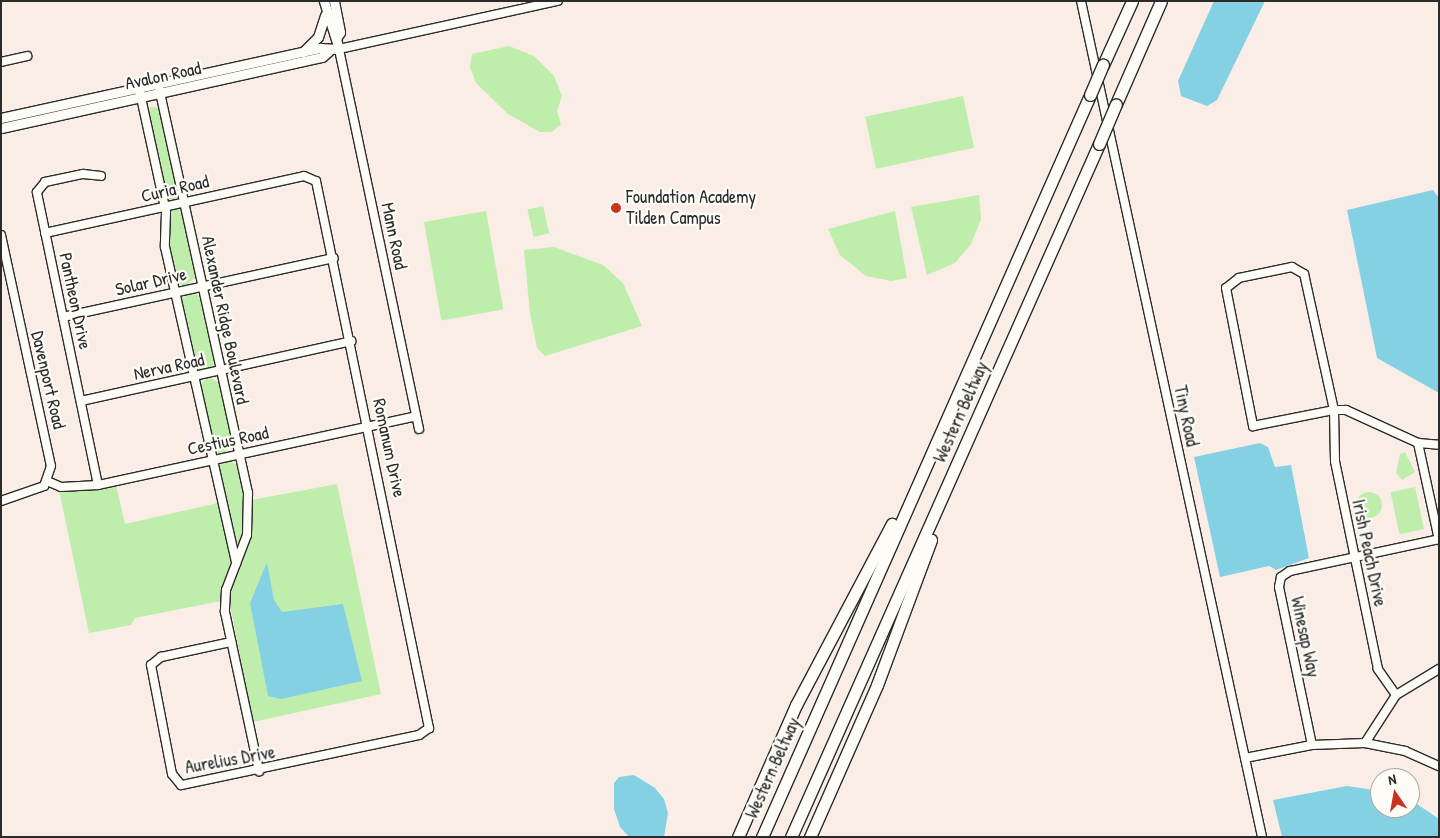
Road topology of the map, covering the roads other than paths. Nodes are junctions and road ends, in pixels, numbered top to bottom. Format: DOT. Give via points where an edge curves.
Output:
graph roads {
  1 [pos="334,1"];
  2 [pos="558,1"];
  3 [pos="1081,1"];
  4 [pos="1132,1"];
  5 [pos="1161,1"];
  6 [pos="325,4"];
  7 [pos="336,37"];
  8 [pos="339,49"];
  9 [pos="329,51"];
  10 [pos="303,52"];
  11 [pos="27,56"];
  12 [pos="1,62"];
  13 [pos="159,88"];
  14 [pos="140,93"];
  15 [pos="1,118"];
  16 [pos="1,128"];
  17 [pos="101,176"];
  18 [pos="312,178"];
  19 [pos="184,203"];
  20 [pos="165,207"];
  21 [pos="45,234"];
  22 [pos="1,236"];
  23 [pos="334,258"];
  24 [pos="202,286"];
  25 [pos="175,292"];
  26 [pos="63,317"];
  27 [pos="351,341"];
  28 [pos="221,371"];
  29 [pos="193,377"];
  30 [pos="80,401"];
  31 [pos="1334,410"];
  32 [pos="416,416"];
  33 [pos="369,426"];
  34 [pos="419,429"];
  35 [pos="1418,443"];
  36 [pos="1439,445"];
  37 [pos="240,454"];
  38 [pos="211,460"];
  39 [pos="926,463"];
  40 [pos="956,466"];
  41 [pos="47,481"];
  42 [pos="98,485"];
  43 [pos="1,501"];
  44 [pos="1439,539"];
  45 [pos="1355,556"];
  46 [pos="236,563"];
  47 [pos="231,642"];
  48 [pos="1439,669"];
  49 [pos="1396,695"];
  50 [pos="429,728"];
  51 [pos="1365,743"];
  52 [pos="1312,745"];
  53 [pos="1245,758"];
  54 [pos="1439,766"];
  55 [pos="259,771"];
  56 [pos="738,837"];
  57 [pos="762,837"];
  58 [pos="791,837"];
  59 [pos="810,837"];
  60 [pos="1262,837"];
  1 -- 7 [label="main road" via="340,32"];
  2 -- 8 [label="street"];
  3 -- 53 [label="street, Tiny Road"];
  4 -- 39 [label="highway, Western Beltway, bridge"];
  5 -- 40 [label="highway, Western Beltway, bridge"];
  6 -- 7 [label="main road"];
  6 -- 10 [label="main road" via="321,31"];
  7 -- 8 [label="main road"];
  8 -- 9 [label="main road, Avalon Road"];
  8 -- 32 [label="street, Mann Road"];
  9 -- 10 [label="main road, Avalon Road"];
  9 -- 13 [label="main road, Avalon Road" via="322,57"];
  10 -- 13 [label="main road, Avalon Road"];
  11 -- 12 [label="street"];
  13 -- 14 [label="main road, Avalon Road"];
  13 -- 19 [label="street, Alexander Ridge Boulevard"];
  14 -- 15 [label="main road, Avalon Road"];
  14 -- 16 [label="main road, Avalon Road"];
  14 -- 20 [label="street, Alexander Ridge Boulevard"];
  17 -- 21 [label="street, Pantheon Drive" via="83,174 39,187 37,198"];
  18 -- 19 [label="street, Curia Road"];
  18 -- 23 [label="street, Romanum Drive" via="319,188"];
  19 -- 20 [label="street, Curia Road"];
  19 -- 24 [label="street, Alexander Ridge Boulevard"];
  20 -- 21 [label="street, Curia Road"];
  20 -- 25 [label="street, Alexander Ridge Boulevard" via="165,247"];
  21 -- 26 [label="street, Pantheon Drive"];
  22 -- 41 [label="street, Davenport Road" via="49,452"];
  23 -- 24 [label="street, Solar Drive"];
  23 -- 27 [label="street, Romanum Drive"];
  24 -- 25 [label="street, Solar Drive"];
  24 -- 28 [label="street, Alexander Ridge Boulevard"];
  25 -- 26 [label="street, Solar Drive"];
  25 -- 29 [label="street, Alexander Ridge Boulevard"];
  26 -- 30 [label="street, Pantheon Drive"];
  27 -- 28 [label="street, Nerva Road"];
  27 -- 33 [label="street, Romanum Drive"];
  28 -- 29 [label="street, Nerva Road"];
  28 -- 37 [label="street, Alexander Ridge Boulevard"];
  29 -- 30 [label="street, Nerva Road"];
  29 -- 38 [label="street, Alexander Ridge Boulevard"];
  30 -- 42 [label="street, Pantheon Drive"];
  31 -- 31 [label="street, Irish Peach Drive" via="1254,426 1226,288 1239,278 1283,268 1292,267 1304,274"];
  31 -- 35 [label="street" via="1362,416"];
  31 -- 45 [label="street, Irish Peach Drive" via="1335,461"];
  32 -- 33 [label="street, Cestius Road"];
  32 -- 34 [label="street, Mann Road"];
  33 -- 37 [label="street, Cestius Road"];
  33 -- 50 [label="street, Romanum Drive"];
  35 -- 36 [label="street"];
  35 -- 44 [label="street"];
  37 -- 38 [label="street, Cestius Road"];
  37 -- 46 [label="street, Alexander Ridge Boulevard" via="249,518"];
  38 -- 42 [label="street, Cestius Road"];
  38 -- 46 [label="street, Alexander Ridge Boulevard"];
  39 -- 56 [label="highway" via="826,644"];
  39 -- 57 [label="highway, Western Beltway"];
  40 -- 58 [label="highway, Western Beltway"];
  40 -- 59 [label="highway" via="877,685"];
  41 -- 42 [label="street, Cestius Road" via="61,487"];
  41 -- 43 [label="street" via="31,493"];
  44 -- 45 [label="street, Winesap Way"];
  45 -- 49 [label="street, Irish Peach Drive" via="1378,669"];
  45 -- 52 [label="street, Winesap Way" via="1281,577 1279,587"];
  46 -- 47 [label="street, Alexander Ridge Boulevard" via="225,602"];
  47 -- 55 [label="street, Alexander Ridge Boulevard"];
  47 -- 55 [label="street, Aurelius Drive" via="161,657 151,665 172,774 181,785 189,786"];
  48 -- 49 [label="street"];
  49 -- 51 [label="street"];
  50 -- 55 [label="street, Aurelius Drive" via="419,735"];
  51 -- 52 [label="street"];
  51 -- 54 [label="street" via="1405,751"];
  52 -- 53 [label="street"];
  53 -- 60 [label="street, Tiny Road"];
}
